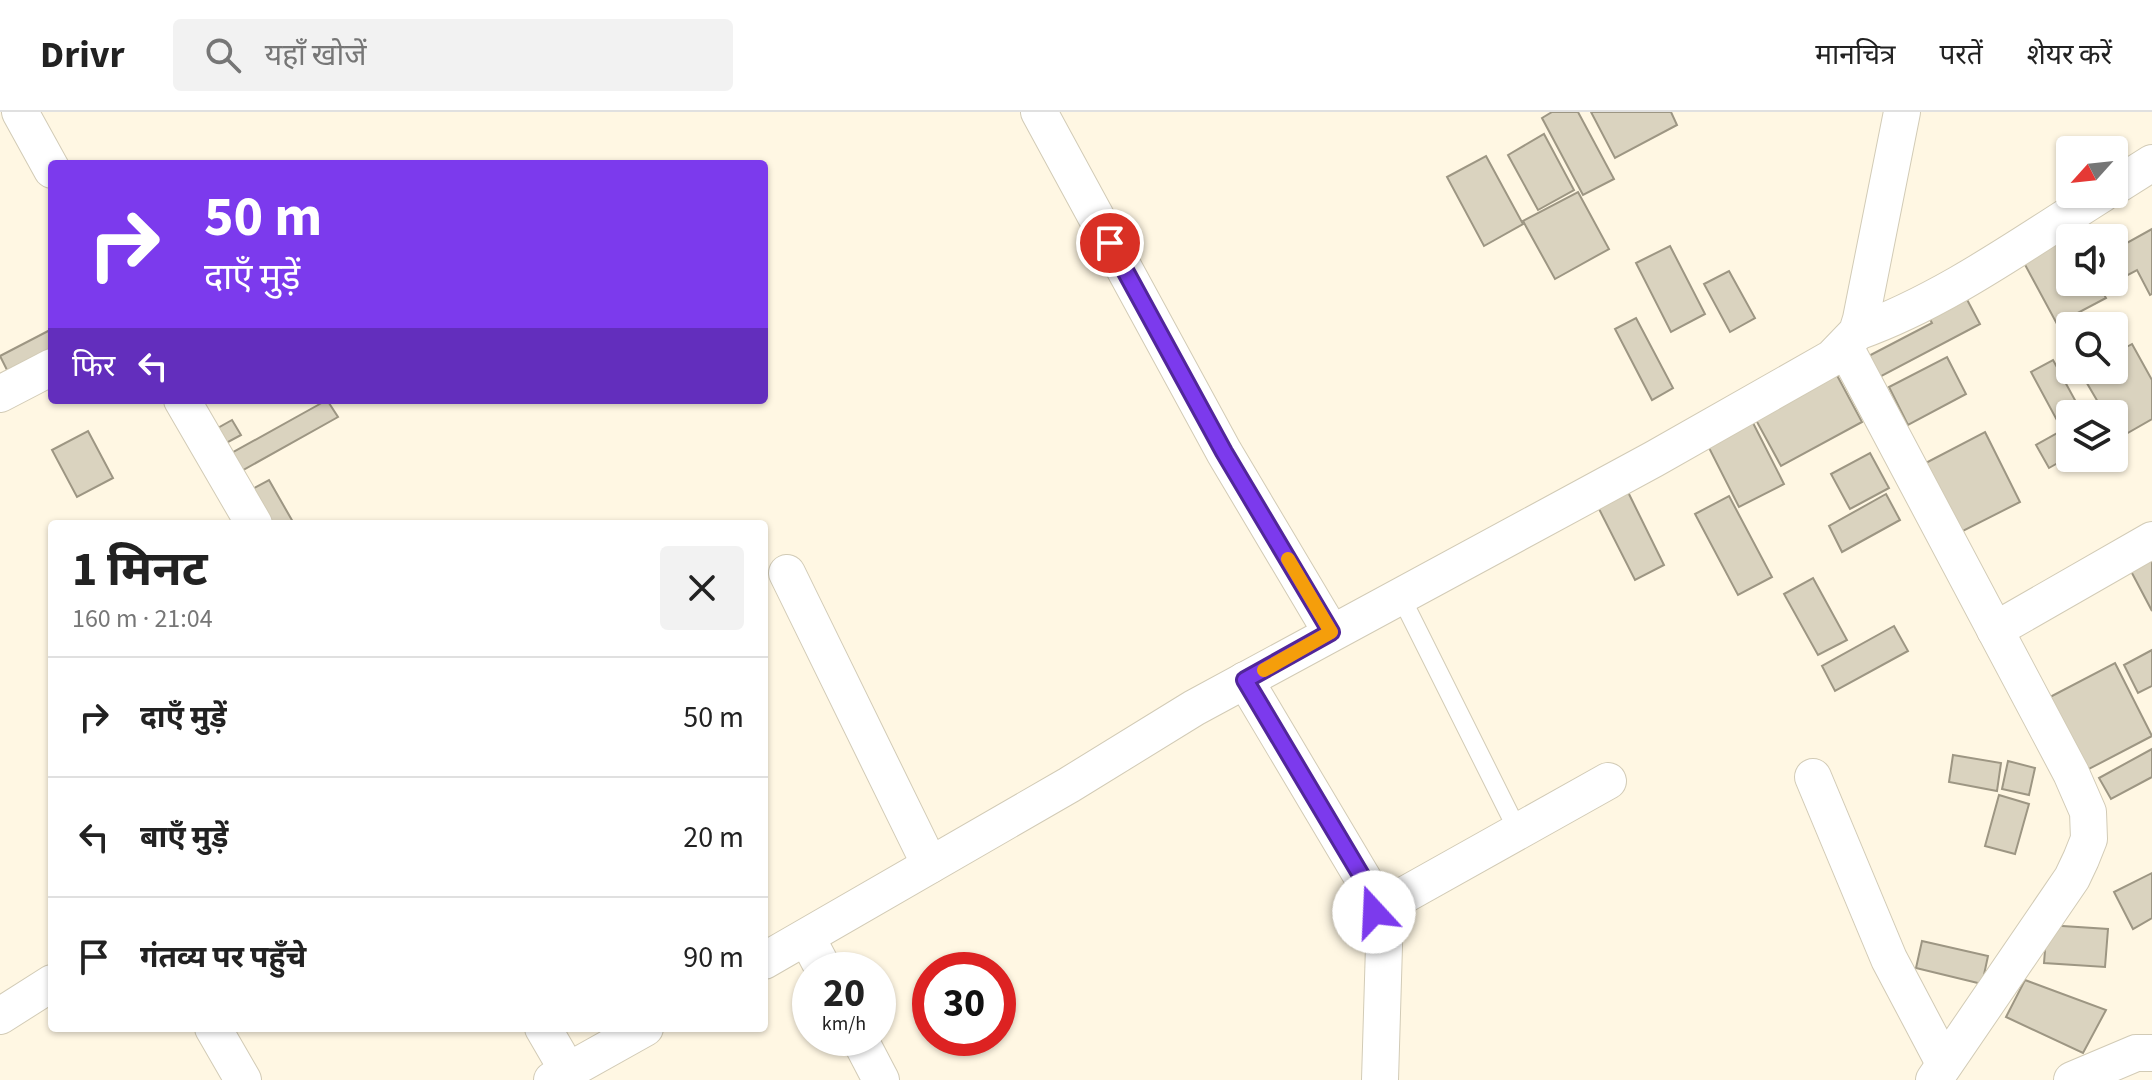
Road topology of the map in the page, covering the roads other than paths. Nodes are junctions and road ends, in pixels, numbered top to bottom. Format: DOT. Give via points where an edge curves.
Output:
graph roads {
  1 [pos="20,112"];
  2 [pos="1039,112"];
  3 [pos="1902,112"];
  4 [pos="48,163"];
  5 [pos="2152,163"];
  6 [pos="2128,178"];
  7 [pos="2079,208"];
  8 [pos="1851,340"];
  9 [pos="48,369"];
  10 [pos="0,394"];
  11 [pos="184,404"];
  12 [pos="252,520"];
  13 [pos="2152,540"];
  14 [pos="787,573"];
  15 [pos="1400,595"];
  16 [pos="1995,630"];
  17 [pos="1331,632"];
  18 [pos="1245,680"];
  19 [pos="1813,777"];
  20 [pos="1608,781"];
  21 [pos="1518,831"];
  22 [pos="930,865"];
  23 [pos="1374,912"];
  24 [pos="807,938"];
  25 [pos="814,952"];
  26 [pos="768,959"];
  27 [pos="48,986"];
  28 [pos="0,1016"];
  29 [pos="215,1032"];
  30 [pos="544,1032"];
  31 [pos="638,1032"];
  32 [pos="2152,1053"];
  33 [pos="868,1056"];
  34 [pos="1939,1071"];
  35 [pos="560,1075"];
  36 [pos="243,1080"];
  37 [pos="881,1080"];
  38 [pos="1380,1080"];
  39 [pos="2072,1080"];
  1 -- 4 [label="street"];
  2 -- 17 [label="street" via="1224,452"];
  3 -- 8 [label="street"];
  5 -- 6 [label="street"];
  7 -- 8 [label="street"];
  8 -- 15 [label="street" via="1832,358"];
  8 -- 16 [label="street"];
  9 -- 10 [label="street"];
  11 -- 12 [label="street"];
  13 -- 16 [label="street"];
  14 -- 22 [label="street"];
  15 -- 17 [label="street"];
  15 -- 21 [label="lane"];
  16 -- 34 [label="street" via="2071,773 2088,812 2089,839 2072,878"];
  17 -- 18 [label="street"];
  18 -- 22 [label="street"];
  18 -- 23 [label="street" via="1377,902"];
  19 -- 34 [label="street"];
  20 -- 21 [label="street"];
  21 -- 23 [label="street"];
  22 -- 24 [label="street"];
  23 -- 38 [label="street" via="1383,922 1384,946"];
  24 -- 25 [label="street"];
  24 -- 26 [label="street"];
  27 -- 28 [label="street"];
  29 -- 36 [label="street"];
  30 -- 35 [label="street"];
  31 -- 35 [label="street"];
  32 -- 39 [label="street" via="2136,1053"];
  33 -- 37 [label="street"];
}
